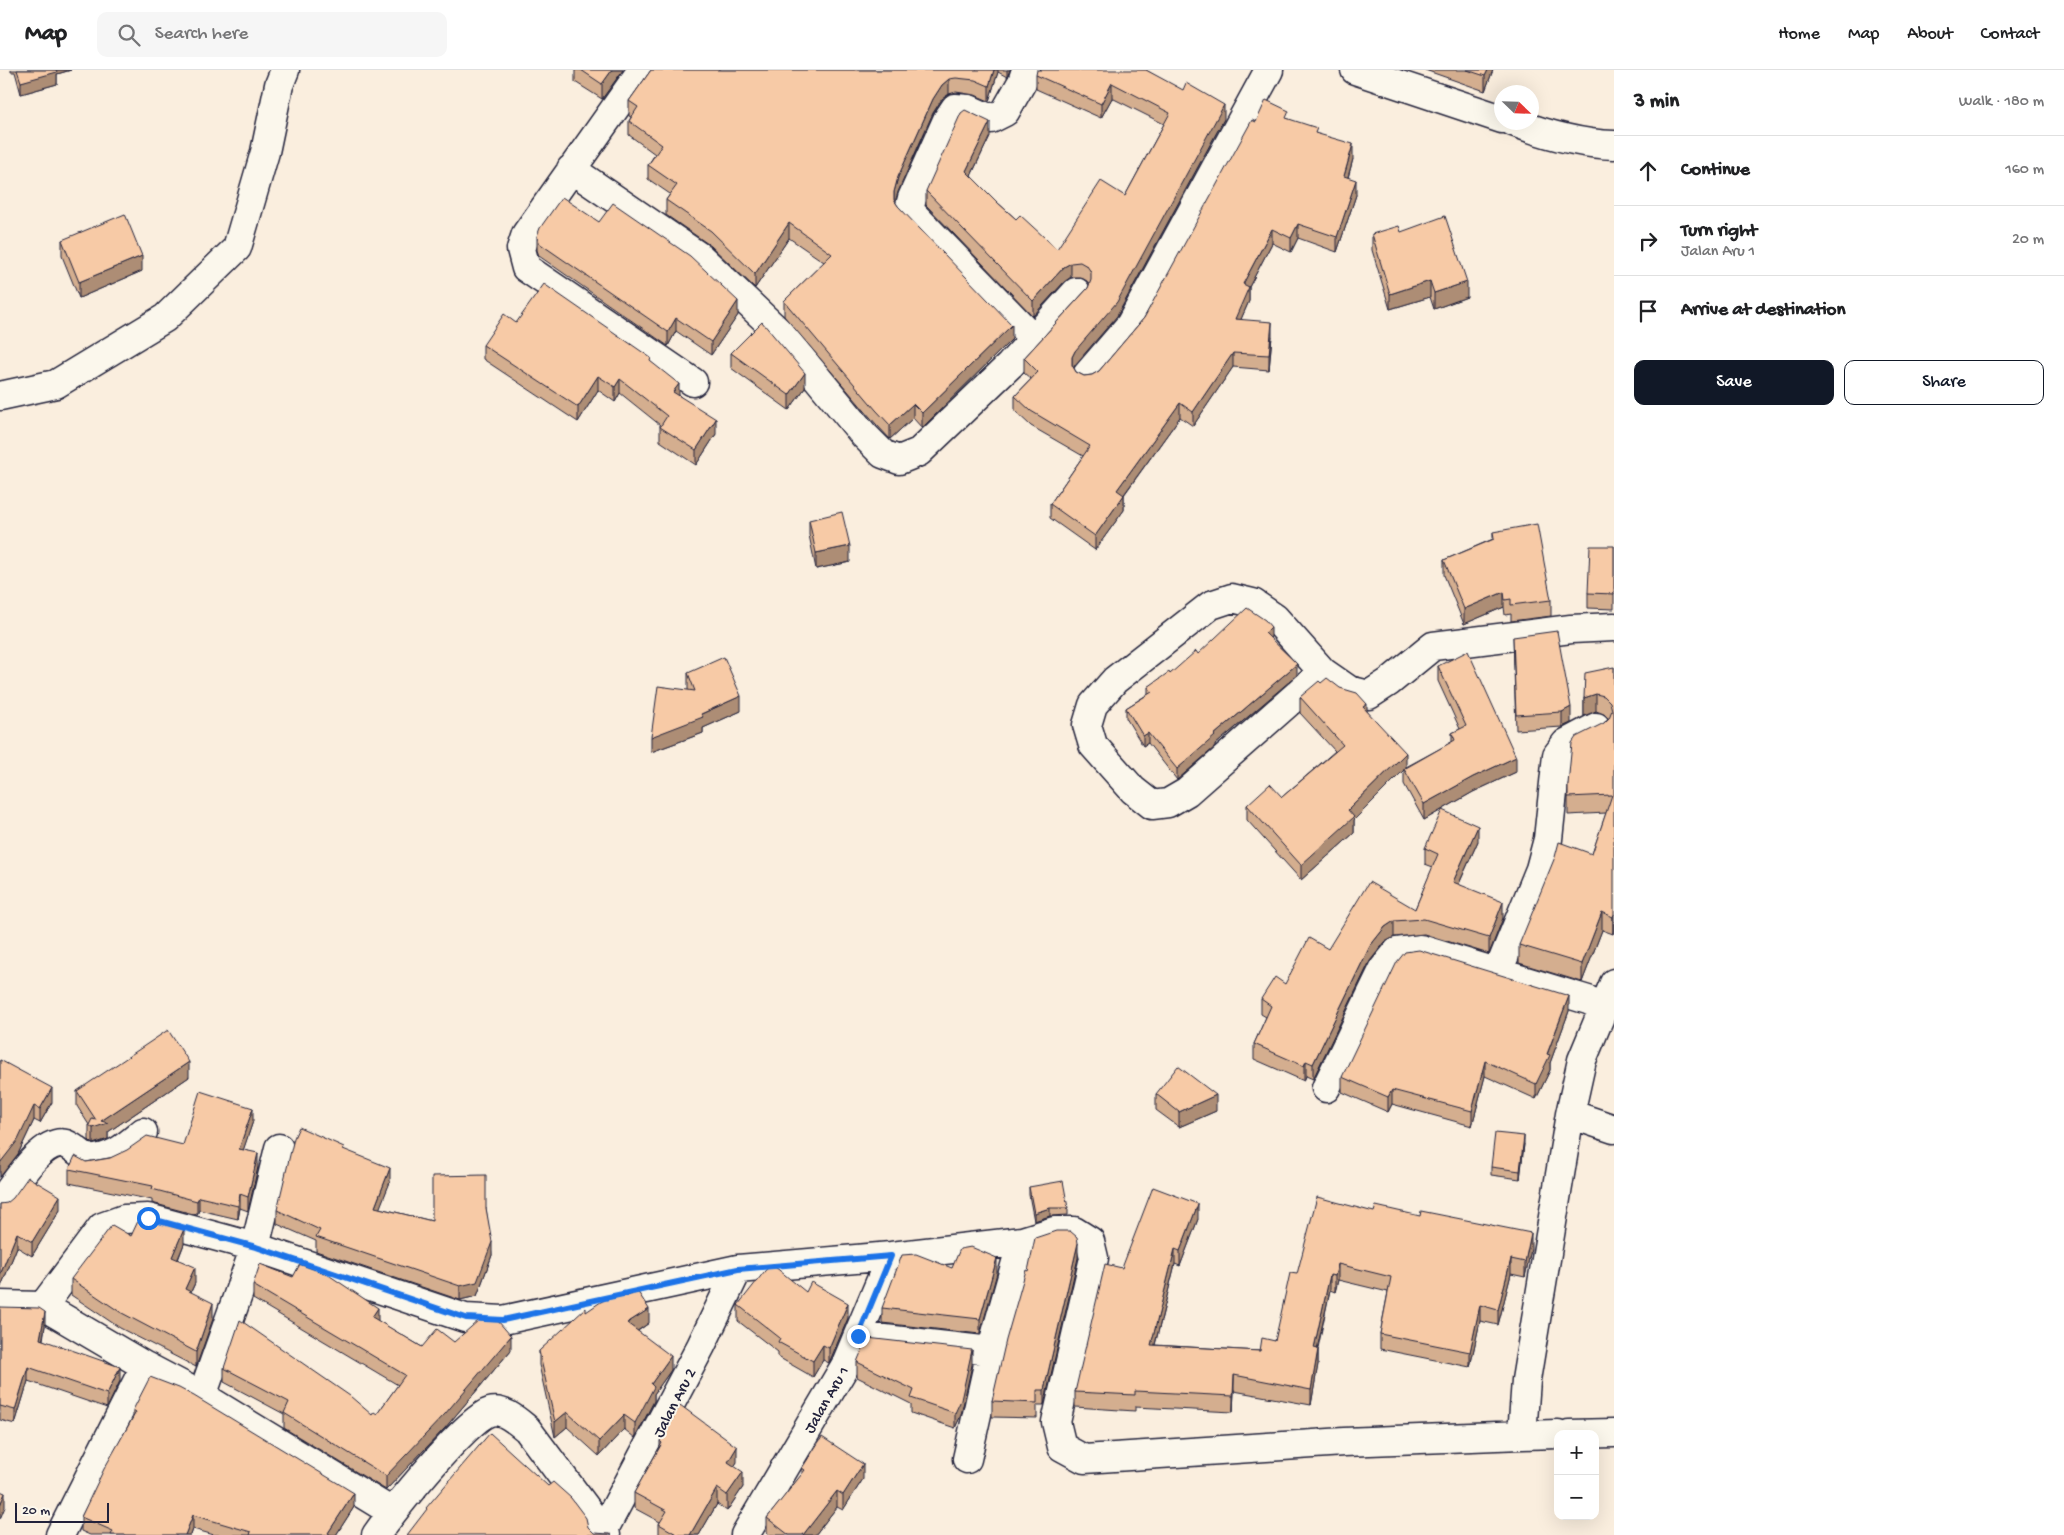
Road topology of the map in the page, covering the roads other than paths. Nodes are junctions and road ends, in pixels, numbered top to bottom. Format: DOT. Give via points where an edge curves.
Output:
graph roads {
  1 [pos="285,70"];
  2 [pos="642,70"];
  3 [pos="1026,70"];
  4 [pos="1269,70"];
  5 [pos="1355,70"];
  6 [pos="1494,115"];
  7 [pos="1535,130"];
  8 [pos="1614,145"];
  9 [pos="571,169"];
  10 [pos="1076,292"];
  11 [pos="1034,339"];
  12 [pos="1087,375"];
  13 [pos="693,382"];
  14 [pos="0,396"];
  15 [pos="1614,627"];
  16 [pos="1323,672"];
  17 [pos="1596,727"];
  18 [pos="1498,972"];
  19 [pos="1614,983"];
  20 [pos="1602,1007"];
  21 [pos="1326,1088"];
  22 [pos="1570,1114"];
  23 [pos="1614,1130"];
  24 [pos="144,1132"];
  25 [pos="279,1148"];
  26 [pos="0,1204"];
  27 [pos="1022,1241"];
  28 [pos="256,1247"];
  29 [pos="891,1256"];
  30 [pos="738,1269"];
  31 [pos="0,1304"];
  32 [pos="43,1306"];
  33 [pos="858,1336"];
  34 [pos="991,1351"];
  35 [pos="145,1366"];
  36 [pos="202,1396"];
  37 [pos="1614,1432"];
  38 [pos="1599,1433"];
  39 [pos="1554,1434"];
  40 [pos="1522,1435"];
  41 [pos="967,1459"];
  42 [pos="392,1512"];
  43 [pos="604,1534"];
  44 [pos="60,1535"];
  45 [pos="376,1535"];
  46 [pos="745,1535"];
  1 -- 14 [label="street" via="237,248 165,318 56,384"];
  2 -- 9 [label="street"];
  3 -- 11 [label="street" via="1005,112 991,119 970,109 955,108 909,210"];
  4 -- 12 [label="street" via="1130,325"];
  5 -- 6 [label="street"];
  7 -- 8 [label="street"];
  9 -- 11 [label="street" via="700,257 782,335 882,454 899,460 919,452"];
  9 -- 13 [label="street" via="526,234 521,249 526,268"];
  10 -- 11 [label="street"];
  15 -- 16 [label="street" via="1571,629 1433,646 1368,695 1349,690"];
  16 -- 16 [label="street" via="1187,792 1168,803 1152,805 1133,790 1093,745 1087,724 1094,705 1115,680 1211,605 1232,598 1253,603 1275,618"];
  17 -- 18 [label="street" via="1566,743 1557,755 1548,839 1540,869"];
  18 -- 20 [label="street"];
  18 -- 21 [label="street" via="1420,949 1397,952 1384,968"];
  19 -- 20 [label="street"];
  20 -- 22 [label="street" via="1582,1060"];
  22 -- 23 [label="street"];
  22 -- 40 [label="street" via="1526,1380"];
  24 -- 26 [label="street" via="105,1158 89,1160 66,1144 53,1144 34,1159"];
  25 -- 28 [label="street"];
  27 -- 29 [label="street"];
  27 -- 34 [label="street"];
  27 -- 40 [label="street" via="1054,1231 1074,1231 1090,1240 1094,1258 1056,1422 1062,1447 1084,1459 1344,1442"];
  28 -- 30 [label="street" via="466,1318 503,1320"];
  28 -- 32 [label="street" via="148,1218 124,1219 102,1227"];
  28 -- 36 [label="street"];
  29 -- 30 [label="street"];
  29 -- 33 [label="street, Jalan Aru 1"];
  30 -- 43 [label="street, Jalan Aru 2"];
  31 -- 32 [label="street"];
  32 -- 35 [label="street"];
  33 -- 34 [label="street"];
  33 -- 46 [label="street, Jalan Aru 1" via="846,1366"];
  34 -- 41 [label="street"];
  35 -- 36 [label="street"];
  35 -- 44 [label="street"];
  36 -- 42 [label="street"];
  37 -- 38 [label="street"];
  39 -- 40 [label="street"];
  42 -- 43 [label="street" via="472,1422 491,1412 510,1415 527,1428"];
  42 -- 45 [label="street"];
}
